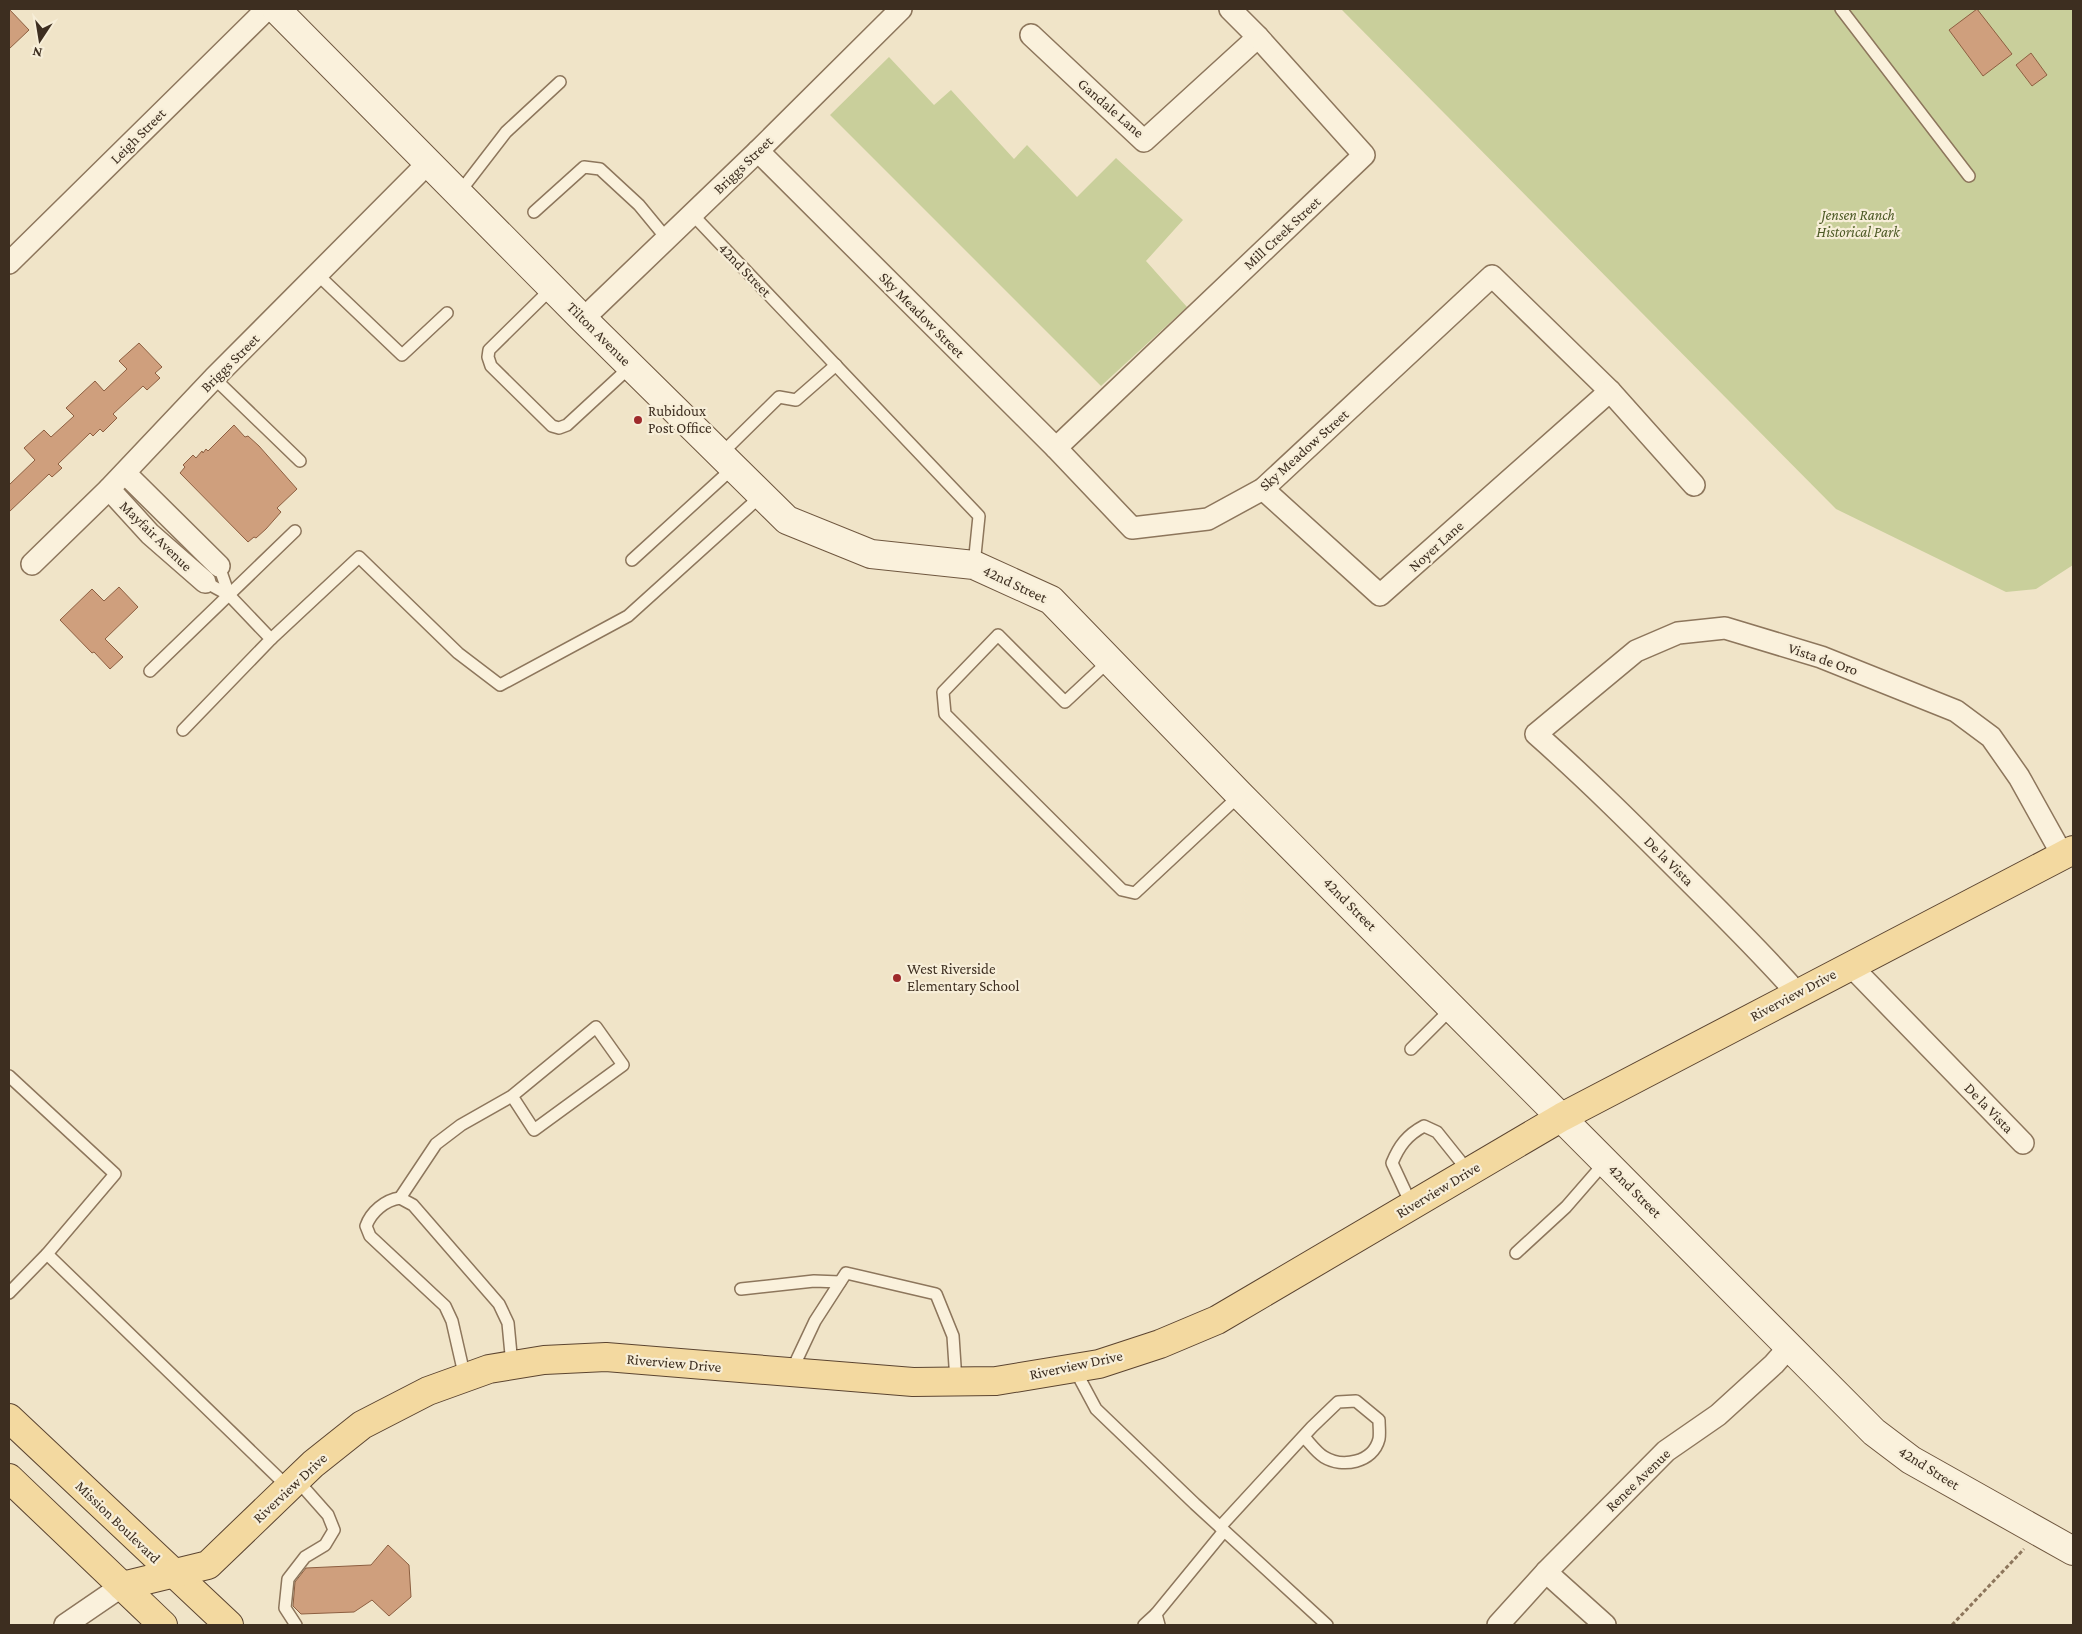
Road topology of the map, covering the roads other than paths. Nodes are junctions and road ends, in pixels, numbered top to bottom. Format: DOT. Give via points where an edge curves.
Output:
graph roads {
  1 [pos="267,9"];
  2 [pos="276,9"];
  3 [pos="1230,9"];
  4 [pos="1841,9"];
  5 [pos="895,11"];
  6 [pos="1031,35"];
  7 [pos="1258,37"];
  8 [pos="560,82"];
  9 [pos="758,151"];
  10 [pos="429,162"];
  11 [pos="1969,176"];
  12 [pos="459,193"];
  13 [pos="534,212"];
  14 [pos="692,214"];
  15 [pos="667,239"];
  16 [pos="9,263"];
  17 [pos="318,274"];
  18 [pos="552,288"];
  19 [pos="448,313"];
  20 [pos="583,319"];
  21 [pos="836,365"];
  22 [pos="631,366"];
  23 [pos="214,378"];
  24 [pos="1610,391"];
  25 [pos="1056,448"];
  26 [pos="300,461"];
  27 [pos="727,461"];
  28 [pos="125,473"];
  29 [pos="1694,485"];
  30 [pos="109,489"];
  31 [pos="1263,489"];
  32 [pos="762,495"];
  33 [pos="295,531"];
  34 [pos="188,536"];
  35 [pos="171,552"];
  36 [pos="632,560"];
  37 [pos="32,564"];
  38 [pos="974,565"];
  39 [pos="219,566"];
  40 [pos="205,582"];
  41 [pos="229,595"];
  42 [pos="271,639"];
  43 [pos="1110,660"];
  44 [pos="150,671"];
  45 [pos="183,730"];
  46 [pos="1536,734"];
  47 [pos="1240,794"];
  48 [pos="2068,853"];
  49 [pos="1850,965"];
  50 [pos="1797,993"];
  51 [pos="1453,1007"];
  52 [pos="1411,1049"];
  53 [pos="9,1076"];
  54 [pos="512,1096"];
  55 [pos="1562,1117"];
  56 [pos="2023,1143"];
  57 [pos="1606,1161"];
  58 [pos="1469,1172"];
  59 [pos="400,1198"];
  60 [pos="1412,1206"];
  61 [pos="1516,1253"];
  62 [pos="47,1254"];
  63 [pos="840,1282"];
  64 [pos="741,1289"];
  65 [pos="9,1293"];
  66 [pos="1789,1347"];
  67 [pos="512,1365"];
  68 [pos="1074,1368"];
  69 [pos="792,1372"];
  70 [pos="465,1378"];
  71 [pos="956,1381"];
  72 [pos="9,1418"];
  73 [pos="1304,1437"];
  74 [pos="9,1478"];
  75 [pos="293,1484"];
  76 [pos="1222,1529"];
  77 [pos="2073,1551"];
  78 [pos="1546,1572"];
  79 [pos="173,1574"];
  80 [pos="122,1586"];
  81 [pos="1156,1614"];
  82 [pos="65,1625"];
  83 [pos="163,1625"];
  84 [pos="229,1625"];
  85 [pos="296,1625"];
  86 [pos="1144,1625"];
  87 [pos="1159,1625"];
  88 [pos="1327,1625"];
  89 [pos="1498,1625"];
  90 [pos="1605,1625"];
  1 -- 16 [label="street, Leigh Street"];
  2 -- 10 [label="street, Tilton Avenue"];
  3 -- 7 [label="street, Mill Creek Street"];
  4 -- 11 [label="lane"];
  5 -- 9 [label="street, Briggs Street"];
  6 -- 7 [label="street, Gandale Lane" via="1144,141"];
  7 -- 25 [label="street, Mill Creek Street" via="1364,155"];
  8 -- 12 [label="lane" via="506,132"];
  9 -- 14 [label="street, Briggs Street"];
  9 -- 25 [label="street, Sky Meadow Street"];
  10 -- 12 [label="street, Tilton Avenue"];
  10 -- 17 [label="street, Briggs Street"];
  12 -- 18 [label="street, Tilton Avenue"];
  13 -- 15 [label="lane" via="584,167 600,169 639,205"];
  14 -- 15 [label="street, Briggs Street"];
  14 -- 21 [label="lane, 42nd Street"];
  15 -- 20 [label="street, Briggs Street"];
  17 -- 19 [label="lane" via="402,356"];
  17 -- 23 [label="street, Briggs Street"];
  18 -- 20 [label="street, Tilton Avenue"];
  18 -- 22 [label="lane" via="489,350 491,366 552,426 559,428"];
  20 -- 22 [label="street, Tilton Avenue"];
  21 -- 27 [label="lane" via="796,400 779,397"];
  21 -- 38 [label="lane, 42nd Street" via="979,516"];
  22 -- 27 [label="street, Tilton Avenue"];
  23 -- 26 [label="lane"];
  23 -- 28 [label="street, Briggs Street"];
  24 -- 29 [label="street, Sky Meadow Street"];
  24 -- 31 [label="street, Noyer Lane" via="1380,595"];
  24 -- 31 [label="street, Sky Meadow Street" via="1492,276"];
  25 -- 31 [label="street, Sky Meadow Street" via="1132,528 1208,519"];
  27 -- 32 [label="street, Tilton Avenue"];
  27 -- 36 [label="lane"];
  28 -- 30 [label="street, Briggs Street"];
  28 -- 34 [label="street, Mayfair Avenue"];
  30 -- 35 [label="street, Mayfair Avenue"];
  30 -- 37 [label="street, Briggs Street"];
  32 -- 38 [label="street, Tilton Avenue" via="788,520 871,554"];
  32 -- 42 [label="lane" via="628,616 500,685 458,653 359,557"];
  33 -- 41 [label="lane"];
  34 -- 35 [label="street"];
  34 -- 39 [label="street, Mayfair Avenue"];
  35 -- 40 [label="street, Mayfair Avenue"];
  38 -- 43 [label="street, 42nd Street" via="1051,600"];
  39 -- 41 [label="lane"];
  40 -- 41 [label="lane"];
  41 -- 42 [label="lane"];
  41 -- 44 [label="lane"];
  42 -- 45 [label="lane"];
  43 -- 47 [label="street, 42nd Street"];
  43 -- 47 [label="lane" via="1065,702 998,635 943,692 945,714 1122,890 1135,893"];
  46 -- 48 [label="street, Vista de Oro" via="1636,651 1678,633 1725,628 1821,657 1956,711 1991,737"];
  46 -- 50 [label="street, De la Vista" via="1634,826"];
  47 -- 51 [label="street, 42nd Street"];
  48 -- 49 [label="main road, Riverview Drive"];
  49 -- 50 [label="main road, Riverview Drive"];
  49 -- 56 [label="street, De la Vista"];
  50 -- 55 [label="main road, Riverview Drive"];
  51 -- 52 [label="lane"];
  51 -- 55 [label="street, 42nd Street"];
  53 -- 62 [label="lane" via="115,1174"];
  54 -- 54 [label="lane" via="534,1130 623,1065 596,1027"];
  54 -- 59 [label="lane" via="461,1125 436,1144"];
  55 -- 57 [label="street, 42nd Street"];
  55 -- 58 [label="main road, Riverview Drive"];
  57 -- 61 [label="lane" via="1566,1207"];
  57 -- 66 [label="street, 42nd Street"];
  58 -- 60 [label="main road, Riverview Drive"];
  58 -- 60 [label="lane" via="1437,1132 1424,1126 1412,1132 1398,1149 1392,1163"];
  59 -- 67 [label="lane" via="412,1205 498,1304 508,1323"];
  59 -- 70 [label="lane" via="389,1200 369,1218 366,1226 370,1236 445,1306 452,1321"];
  60 -- 68 [label="main road, Riverview Drive" via="1217,1320 1160,1344 1099,1364"];
  62 -- 65 [label="lane"];
  62 -- 75 [label="lane"];
  63 -- 64 [label="lane" via="814,1281"];
  63 -- 69 [label="lane" via="815,1321"];
  63 -- 71 [label="lane" via="846,1273 936,1294 953,1336"];
  66 -- 77 [label="street, 42nd Street" via="1874,1432 1912,1460"];
  66 -- 78 [label="street, Renee Avenue" via="1718,1415 1666,1451"];
  67 -- 69 [label="main road, Riverview Drive" via="606,1357"];
  67 -- 70 [label="main road, Riverview Drive"];
  68 -- 71 [label="main road, Riverview Drive" via="996,1381"];
  68 -- 76 [label="lane" via="1096,1409"];
  69 -- 71 [label="main road, Riverview Drive" via="913,1382"];
  70 -- 75 [label="main road, Riverview Drive" via="428,1391 362,1425"];
  72 -- 79 [label="main road, Mission Boulevard"];
  73 -- 73 [label="lane" via="1338,1402 1356,1401 1379,1420 1379,1440 1368,1455 1355,1462 1340,1463 1323,1456"];
  73 -- 76 [label="lane"];
  74 -- 80 [label="main road"];
  75 -- 79 [label="main road, Riverview Drive" via="208,1565"];
  75 -- 85 [label="lane" via="328,1515 334,1530 325,1545 305,1558 288,1580 285,1608"];
  76 -- 81 [label="lane"];
  76 -- 88 [label="lane"];
  78 -- 89 [label="street, Renee Avenue"];
  78 -- 90 [label="street"];
  79 -- 80 [label="main road, Riverview Drive"];
  79 -- 84 [label="main road, Mission Boulevard"];
  80 -- 82 [label="street, Riverview Drive"];
  80 -- 83 [label="main road"];
  81 -- 86 [label="lane"];
  81 -- 87 [label="lane"];
}
